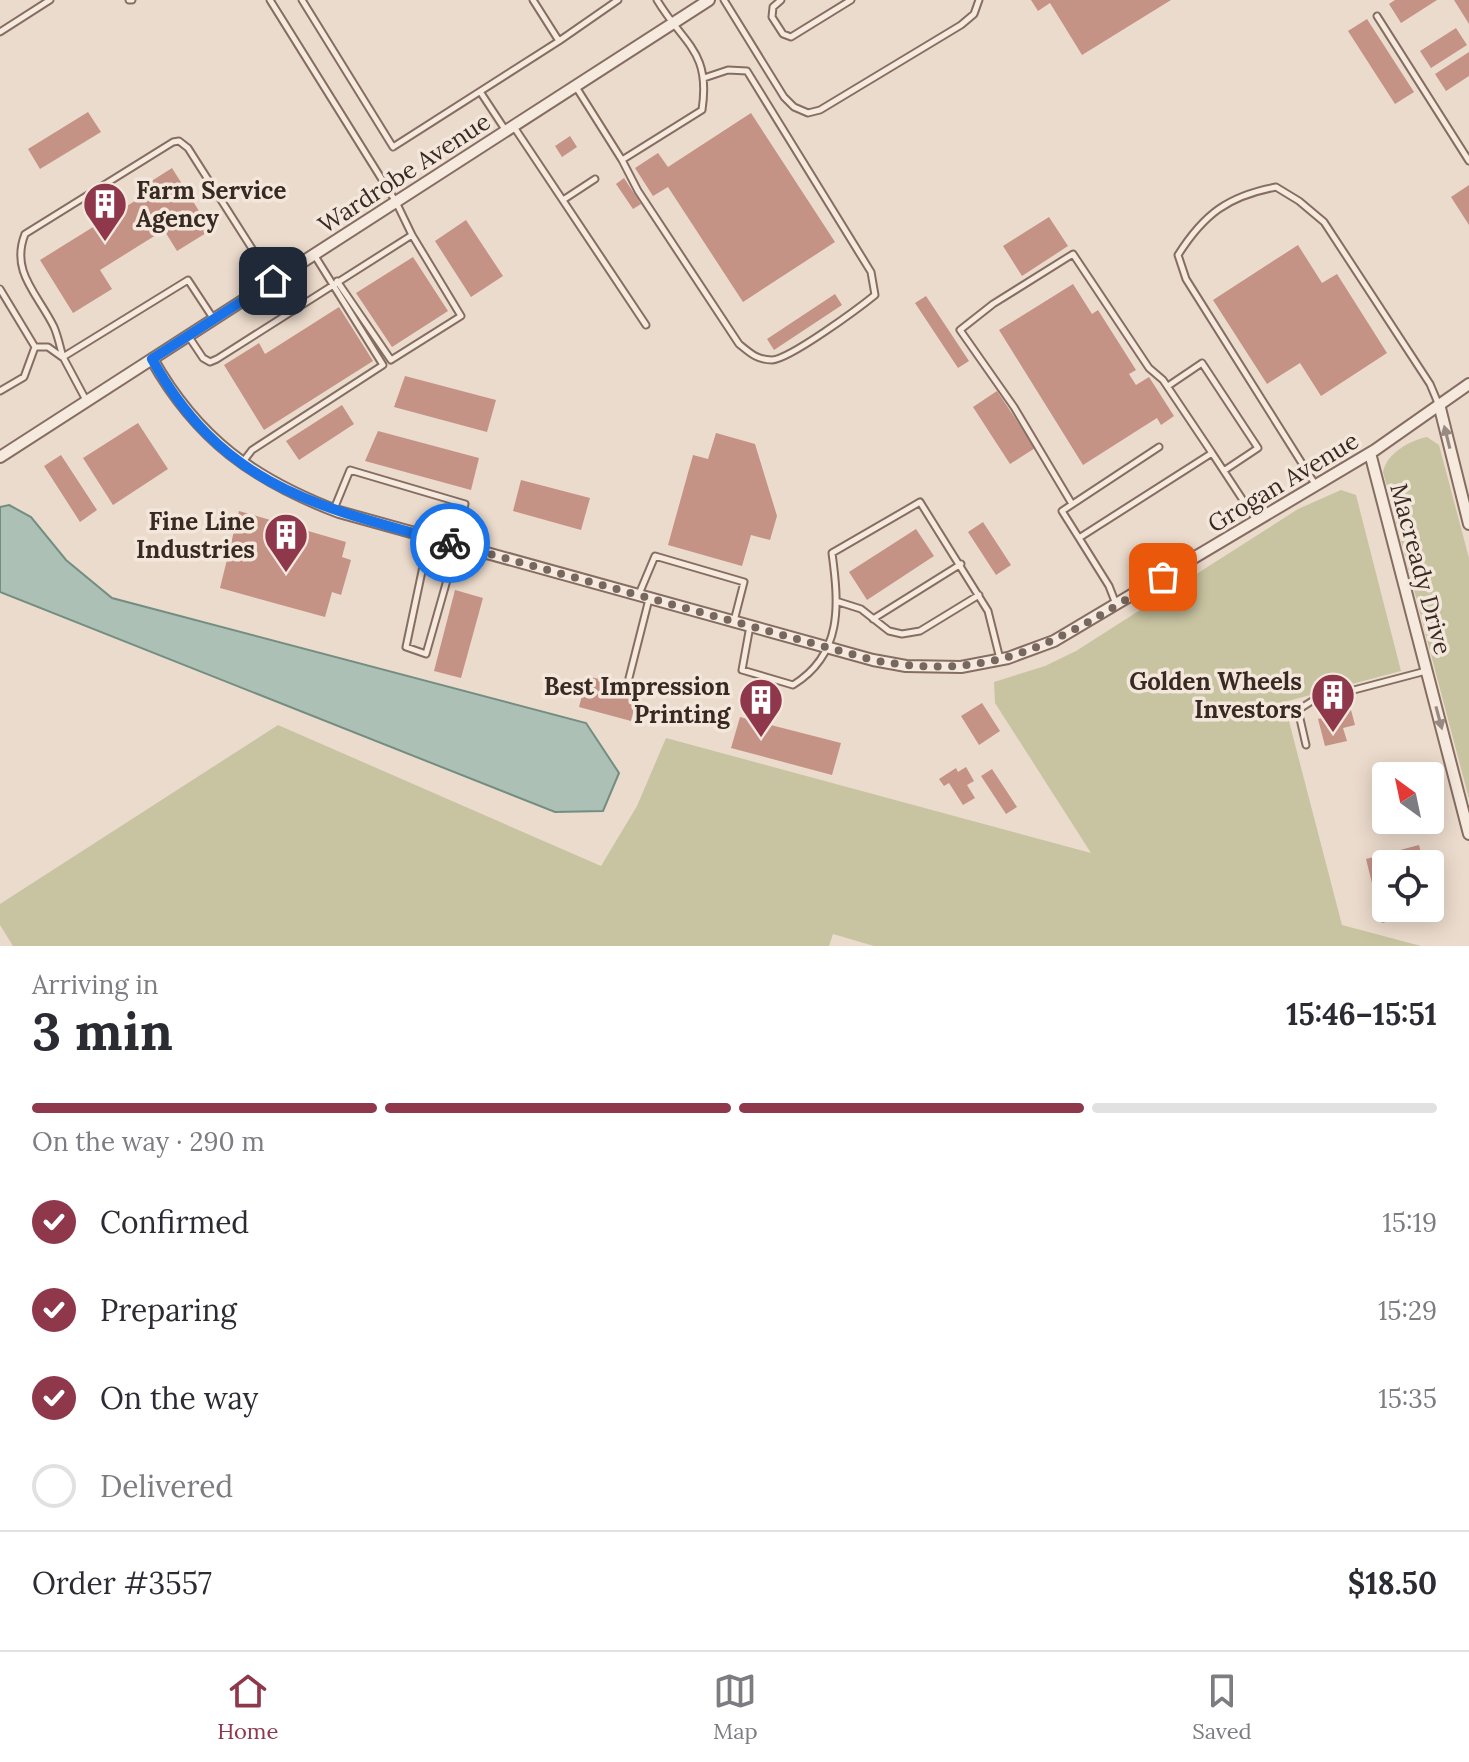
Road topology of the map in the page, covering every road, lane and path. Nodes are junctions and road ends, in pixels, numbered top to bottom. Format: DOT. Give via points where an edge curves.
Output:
graph roads {
  1 [pos="50,0"];
  2 [pos="270,0"];
  3 [pos="302,0"];
  4 [pos="533,0"];
  5 [pos="618,0"];
  6 [pos="657,0"];
  7 [pos="709,0"];
  8 [pos="724,0"];
  9 [pos="781,0"];
  10 [pos="851,0"];
  11 [pos="979,0"];
  12 [pos="1377,16"];
  13 [pos="672,24"];
  14 [pos="0,32"];
  15 [pos="559,41"];
  16 [pos="704,78"];
  17 [pos="576,86"];
  18 [pos="481,93"];
  19 [pos="510,129"];
  20 [pos="622,160"];
  21 [pos="1469,161"];
  22 [pos="595,179"];
  23 [pos="563,200"];
  24 [pos="396,202"];
  25 [pos="412,235"];
  26 [pos="314,255"];
  27 [pos="273,281"];
  28 [pos="335,283"];
  29 [pos="0,289"];
  30 [pos="213,319"];
  31 [pos="646,325"];
  32 [pos="188,336"];
  33 [pos="35,347"];
  34 [pos="63,357"];
  35 [pos="152,359"];
  36 [pos="1469,384"];
  37 [pos="1168,386"];
  38 [pos="0,391"];
  39 [pos="86,401"];
  40 [pos="1439,404"];
  41 [pos="1159,447"];
  42 [pos="1212,453"];
  43 [pos="1370,453"];
  44 [pos="0,457"];
  45 [pos="242,463"];
  46 [pos="1225,470"];
  47 [pos="1315,484"];
  48 [pos="1072,504"];
  49 [pos="333,510"];
  50 [pos="1256,520"];
  51 [pos="1469,524"];
  52 [pos="429,537"];
  53 [pos="1079,538"];
  54 [pos="457,545"];
  55 [pos="961,564"];
  56 [pos="979,595"];
  57 [pos="644,596"];
  58 [pos="839,602"];
  59 [pos="1117,605"];
  60 [pos="873,619"];
  61 [pos="734,621"];
  62 [pos="750,626"];
  63 [pos="829,647"];
  64 [pos="1000,660"];
  65 [pos="1427,671"];
  66 [pos="629,678"];
  67 [pos="1306,745"];
  68 [pos="1469,834"];
  1 -- 14 [label="lane"];
  2 -- 24 [label="lane"];
  3 -- 18 [label="lane" via="393,147"];
  4 -- 15 [label="lane"];
  5 -- 15 [label="lane"];
  6 -- 13 [label="lane"];
  7 -- 13 [label="street, Wardrobe Avenue"];
  8 -- 11 [label="lane" via="784,97 808,113 961,25 974,14"];
  9 -- 10 [label="lane" via="772,17 791,37"];
  12 -- 21 [label="lane"];
  13 -- 16 [label="lane" via="697,54"];
  13 -- 17 [label="street, Wardrobe Avenue"];
  15 -- 18 [label="lane"];
  16 -- 20 [label="lane" via="702,110"];
  16 -- 20 [label="lane" via="728,70 747,71 871,272 875,295 777,360 757,359 739,344"];
  17 -- 19 [label="street, Wardrobe Avenue"];
  17 -- 20 [label="lane"];
  18 -- 19 [label="lane"];
  19 -- 23 [label="lane"];
  19 -- 24 [label="street, Wardrobe Avenue"];
  22 -- 23 [label="lane"];
  23 -- 31 [label="lane"];
  24 -- 25 [label="lane"];
  24 -- 26 [label="street, Wardrobe Avenue"];
  25 -- 28 [label="lane"];
  25 -- 28 [label="lane" via="461,316 391,360"];
  26 -- 27 [label="street, Wardrobe Avenue"];
  26 -- 28 [label="lane"];
  27 -- 30 [label="street, Wardrobe Avenue"];
  27 -- 34 [label="lane" via="188,148 173,142 25,234 20,262"];
  28 -- 32 [label="lane" via="210,362"];
  28 -- 45 [label="lane" via="383,365 252,450"];
  29 -- 33 [label="lane"];
  30 -- 32 [label="street, Wardrobe Avenue"];
  30 -- 34 [label="lane" via="188,280"];
  32 -- 35 [label="street, Wardrobe Avenue"];
  33 -- 34 [label="lane" via="48,347"];
  33 -- 38 [label="lane" via="24,377"];
  34 -- 39 [label="lane"];
  35 -- 39 [label="street, Wardrobe Avenue"];
  35 -- 45 [label="street, Grogan Avenue" via="196,424"];
  36 -- 40 [label="street, Grogan Avenue"];
  37 -- 42 [label="lane"];
  37 -- 46 [label="lane" via="1202,363 1258,448"];
  37 -- 48 [label="lane" via="1149,368 1073,254 960,330"];
  39 -- 44 [label="street, Wardrobe Avenue"];
  40 -- 43 [label="street, Grogan Avenue"];
  40 -- 47 [label="lane" via="1324,222 1276,187 1246,192 1221,206 1178,255 1186,279"];
  51 -- 40 [label="street, one-way"];
  41 -- 48 [label="lane"];
  42 -- 46 [label="lane"];
  42 -- 53 [label="lane"];
  43 -- 47 [label="street, Grogan Avenue"];
  43 -- 65 [label="street, Macready Drive"];
  45 -- 49 [label="street, Grogan Avenue" via="292,494"];
  46 -- 50 [label="lane"];
  47 -- 50 [label="street, Grogan Avenue"];
  48 -- 53 [label="lane" via="1062,511"];
  49 -- 52 [label="street, Grogan Avenue"];
  49 -- 54 [label="lane" via="350,470 465,504"];
  50 -- 59 [label="street, Grogan Avenue"];
  52 -- 54 [label="street, Grogan Avenue"];
  52 -- 54 [label="lane" via="406,647 426,654"];
  53 -- 59 [label="lane"];
  54 -- 57 [label="street, Grogan Avenue"];
  55 -- 56 [label="lane"];
  55 -- 58 [label="lane" via="920,502 832,553"];
  55 -- 60 [label="lane"];
  56 -- 60 [label="lane" via="920,631 889,631"];
  56 -- 64 [label="lane"];
  57 -- 61 [label="street, Grogan Avenue"];
  57 -- 61 [label="lane" via="655,556 744,582"];
  57 -- 66 [label="lane"];
  58 -- 60 [label="lane"];
  58 -- 63 [label="lane"];
  59 -- 64 [label="street, Grogan Avenue" via="1054,641"];
  61 -- 62 [label="street, Grogan Avenue"];
  62 -- 63 [label="street, Grogan Avenue"];
  62 -- 63 [label="lane" via="742,670 793,685 817,668"];
  63 -- 64 [label="street, Grogan Avenue" via="906,666 961,667"];
  65 -- 67 [label="lane" via="1312,701 1298,710"];
  65 -- 68 [label="street, Macready Drive, one-way"];
}
